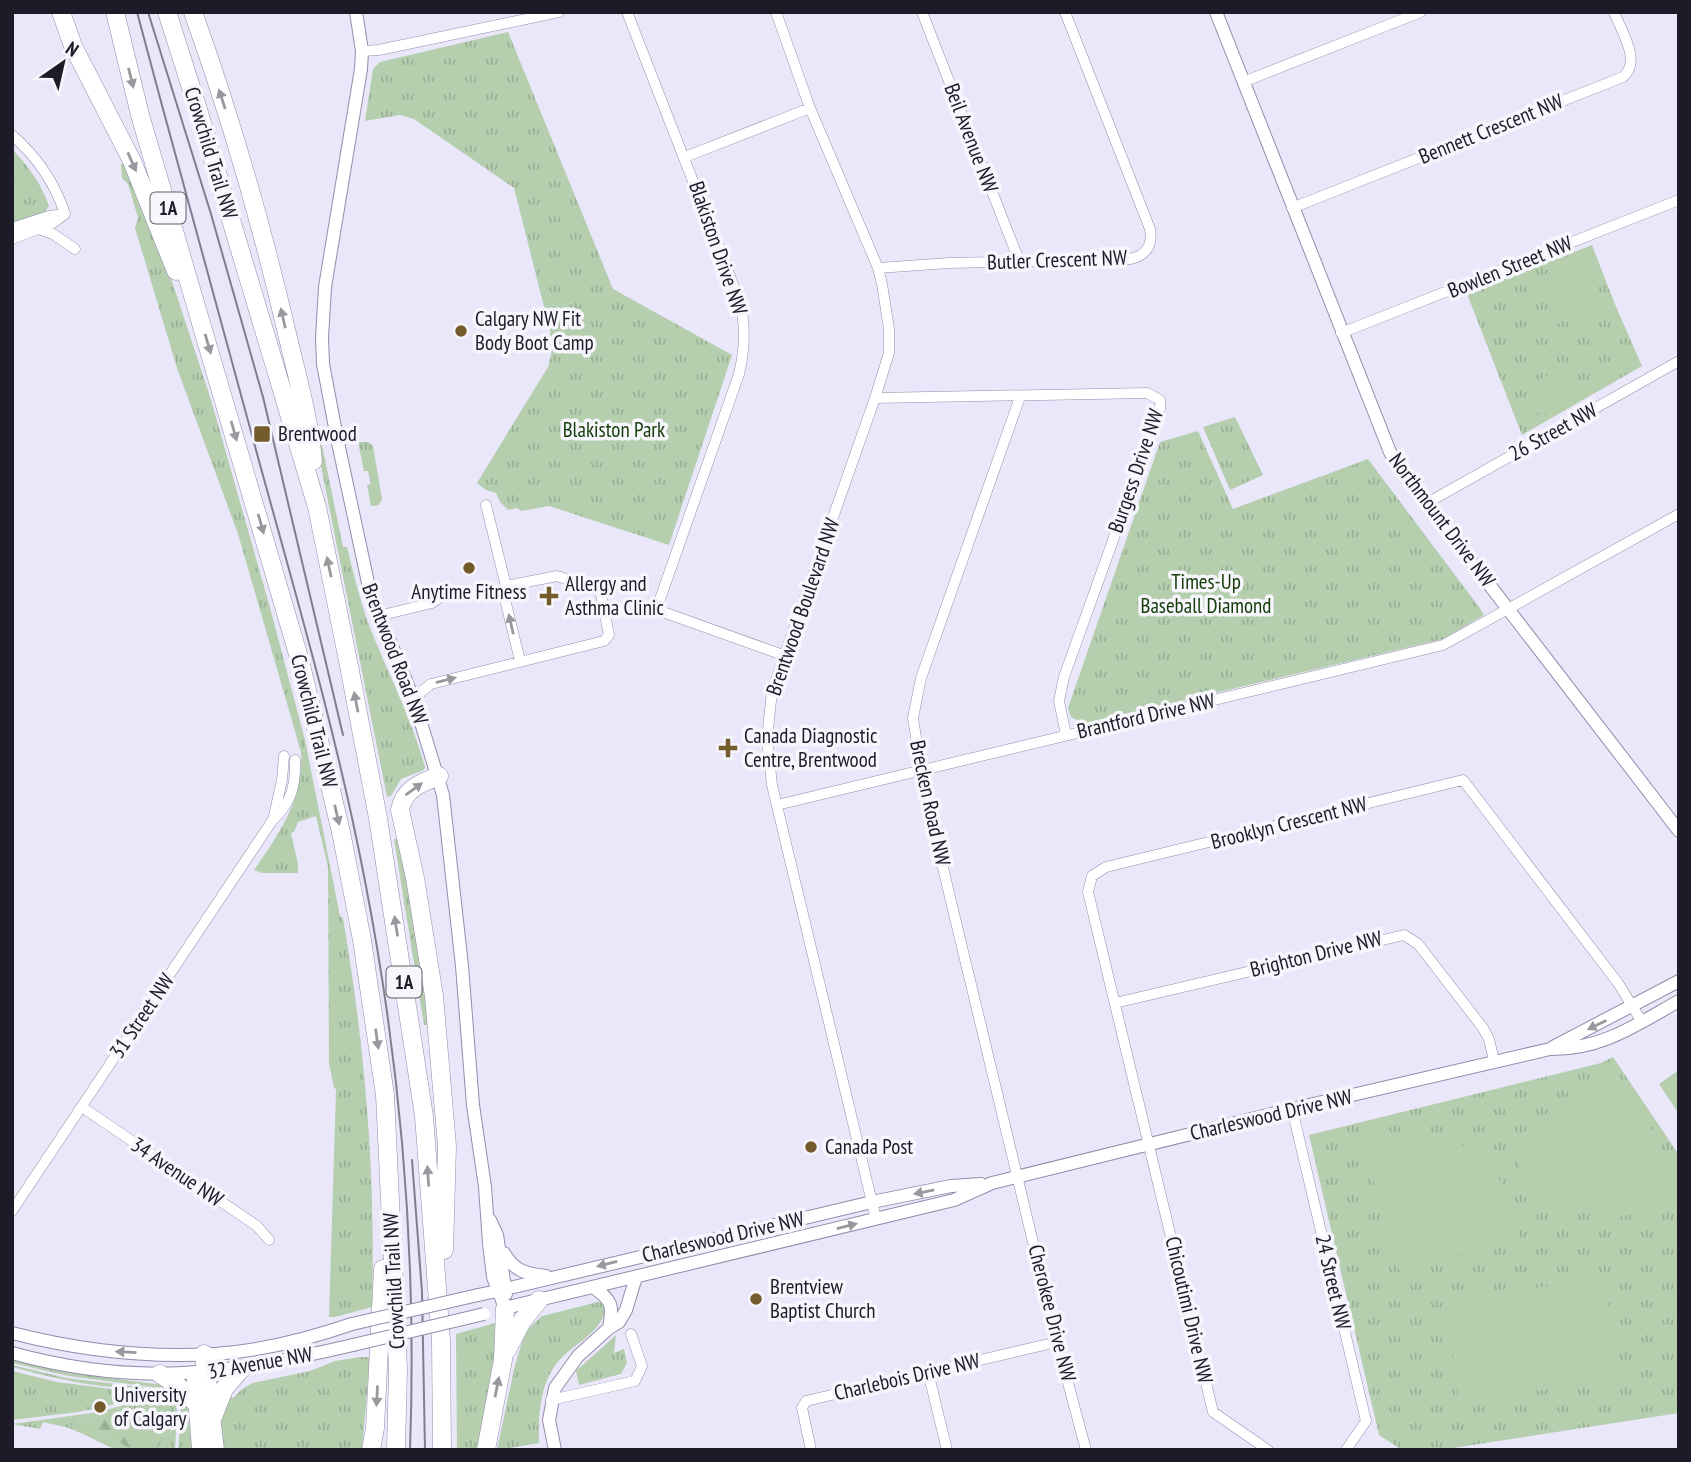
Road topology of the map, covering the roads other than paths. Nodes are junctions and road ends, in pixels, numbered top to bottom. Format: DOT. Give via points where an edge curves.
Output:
graph roads {
  1 [pos="50,12"];
  2 [pos="114,12"];
  3 [pos="193,12"];
  4 [pos="356,12"];
  5 [pos="559,12"];
  6 [pos="627,12"];
  7 [pos="776,12"];
  8 [pos="922,12"];
  9 [pos="1065,12"];
  10 [pos="1216,12"];
  11 [pos="1421,12"];
  12 [pos="1614,12"];
  13 [pos="170,17"];
  14 [pos="63,19"];
  15 [pos="362,51"];
  16 [pos="1243,82"];
  17 [pos="810,108"];
  18 [pos="12,135"];
  19 [pos="685,157"];
  20 [pos="1679,200"];
  21 [pos="1292,208"];
  22 [pos="65,214"];
  23 [pos="12,228"];
  24 [pos="37,229"];
  25 [pos="12,239"];
  26 [pos="75,249"];
  27 [pos="1020,263"];
  28 [pos="878,268"];
  29 [pos="198,312"];
  30 [pos="1341,332"];
  31 [pos="1679,361"];
  32 [pos="1020,397"];
  33 [pos="875,398"];
  34 [pos="1427,503"];
  35 [pos="486,505"];
  36 [pos="317,507"];
  37 [pos="1679,514"];
  38 [pos="506,586"];
  39 [pos="446,593"];
  40 [pos="1509,610"];
  41 [pos="378,616"];
  42 [pos="783,655"];
  43 [pos="520,661"];
  44 [pos="415,703"];
  45 [pos="1066,735"];
  46 [pos="284,756"];
  47 [pos="295,760"];
  48 [pos="921,772"];
  49 [pos="439,776"];
  50 [pos="777,805"];
  51 [pos="272,821"];
  52 [pos="1678,827"];
  53 [pos="1679,981"];
  54 [pos="1679,1001"];
  55 [pos="1115,1003"];
  56 [pos="1633,1006"];
  57 [pos="1642,1022"];
  58 [pos="1550,1049"];
  59 [pos="1494,1061"];
  60 [pos="82,1107"];
  61 [pos="1292,1109"];
  62 [pos="1149,1144"];
  63 [pos="1018,1177"];
  64 [pos="992,1183"];
  65 [pos="872,1202"];
  66 [pos="12,1211"];
  67 [pos="487,1214"];
  68 [pos="876,1219"];
  69 [pos="391,1231"];
  70 [pos="269,1240"];
  71 [pos="499,1246"];
  72 [pos="557,1277"];
  73 [pos="636,1277"];
  74 [pos="593,1287"];
  75 [pos="502,1290"];
  76 [pos="538,1300"];
  77 [pos="505,1308"];
  78 [pos="12,1327"];
  79 [pos="609,1328"];
  80 [pos="18,1334"];
  81 [pos="631,1334"];
  82 [pos="441,1341"];
  83 [pos="1057,1342"];
  84 [pos="12,1353"];
  85 [pos="199,1354"];
  86 [pos="503,1360"];
  87 [pos="241,1369"];
  88 [pos="928,1372"];
  89 [pos="201,1373"];
  90 [pos="160,1374"];
  91 [pos="551,1400"];
  92 [pos="197,1404"];
  93 [pos="212,1420"];
  94 [pos="201,1450"];
  95 [pos="215,1450"];
  96 [pos="371,1450"];
  97 [pos="396,1450"];
  98 [pos="442,1450"];
  99 [pos="486,1450"];
  100 [pos="555,1450"];
  101 [pos="811,1450"];
  102 [pos="947,1450"];
  103 [pos="1086,1450"];
  104 [pos="1268,1450"];
  105 [pos="1346,1450"];
  1 -- 14 [label="highway"];
  2 -- 29 [label="highway, Crowchild Trail NW / 1A, one-way"];
  36 -- 3 [label="highway, one-way" via="312,451 267,248"];
  4 -- 15 [label="street, Brentwood Road NW"];
  5 -- 15 [label="street"];
  6 -- 19 [label="street, Blakiston Drive NW"];
  7 -- 17 [label="street, Brentwood Boulevard NW"];
  8 -- 27 [label="street, Beil Avenue NW"];
  9 -- 27 [label="street, Butler Crescent NW" via="1150,229 1150,244 1144,253 1130,259"];
  10 -- 16 [label="street, Northmount Drive NW"];
  11 -- 16 [label="street"];
  12 -- 21 [label="street, Bennett Crescent NW" via="1632,57 1630,70 1623,77"];
  13 -- 36 [label="highway, Crowchild Trail NW / 1A"];
  14 -- 29 [label="highway, one-way" via="132,161 185,294"];
  15 -- 41 [label="street, Brentwood Road NW" via="325,287 322,338 357,540"];
  16 -- 21 [label="street, Northmount Drive NW"];
  17 -- 19 [label="street"];
  17 -- 28 [label="street, Brentwood Boulevard NW"];
  18 -- 22 [label="street" via="41,166"];
  19 -- 42 [label="street, Blakiston Drive NW" via="740,302 744,347 739,374 659,608"];
  20 -- 30 [label="street, Bowlen Street NW"];
  21 -- 30 [label="street, Northmount Drive NW"];
  22 -- 23 [label="street"];
  22 -- 24 [label="street"];
  24 -- 25 [label="street"];
  24 -- 26 [label="street"];
  27 -- 28 [label="street, Butler Crescent NW"];
  28 -- 33 [label="street, Brentwood Boulevard NW" via="889,353"];
  29 -- 69 [label="highway, Crowchild Trail NW / 1A, one-way" via="296,648 341,832 383,1083"];
  30 -- 34 [label="street, Northmount Drive NW" via="1386,445"];
  31 -- 34 [label="street, 26 Street NW"];
  32 -- 33 [label="street, Burgess Drive NW"];
  32 -- 45 [label="street, Burgess Drive NW" via="1147,393 1160,400 1064,677 1059,701"];
  32 -- 48 [label="street, Brecken Road NW" via="921,678 913,718"];
  33 -- 42 [label="street, Brentwood Boulevard NW"];
  34 -- 40 [label="street, Northmount Drive NW"];
  35 -- 38 [label="street"];
  82 -- 36 [label="highway, Crowchild Trail NW / 1A, one-way" via="424,1116 398,940"];
  37 -- 40 [label="street, Brantford Drive NW"];
  43 -- 38 [label="street, one-way" via="504,595"];
  38 -- 43 [label="street" via="557,576 596,588 610,630 604,641"];
  39 -- 41 [label="street" via="432,603"];
  40 -- 45 [label="street, Brantford Drive NW" via="1443,645"];
  40 -- 52 [label="street, Northmount Drive NW"];
  41 -- 44 [label="street, Brentwood Road NW"];
  42 -- 50 [label="street, Brentwood Boulevard NW" via="768,718 768,764"];
  44 -- 43 [label="street, one-way" via="430,684"];
  44 -- 49 [label="street, Brentwood Road NW"];
  45 -- 48 [label="street, Brantford Drive NW"];
  46 -- 51 [label="street, 31 Street NW"];
  47 -- 51 [label="street, 31 Street NW" via="285,809"];
  48 -- 50 [label="street, Brantford Drive NW"];
  48 -- 63 [label="street, Brecken Road NW"];
  49 -- 67 [label="street, Brentwood Road NW"];
  82 -- 49 [label="highway, one-way" via="447,1146 434,996 400,810 409,790"];
  50 -- 65 [label="street, Brentwood Boulevard NW"];
  51 -- 60 [label="street, 31 Street NW"];
  53 -- 56 [label="street, Charleswood Drive NW"];
  54 -- 57 [label="street, Charleswood Drive NW"];
  55 -- 56 [label="street, Brooklyn Crescent NW" via="1088,892 1092,876 1101,869 1463,780"];
  55 -- 59 [label="street, Brighton Drive NW" via="1404,935 1418,944 1483,1028"];
  55 -- 62 [label="street, Brooklyn Crescent NW"];
  56 -- 57 [label="street, Brooklyn Crescent NW"];
  56 -- 58 [label="street, Charleswood Drive NW, one-way"];
  57 -- 58 [label="street, Charleswood Drive NW" via="1608,1040 1575,1049"];
  58 -- 59 [label="street, Charleswood Drive NW"];
  59 -- 61 [label="street, Charleswood Drive NW"];
  60 -- 66 [label="street, 31 Street NW"];
  60 -- 70 [label="street, 34 Avenue NW" via="257,1226"];
  61 -- 62 [label="street, Charleswood Drive NW"];
  61 -- 105 [label="street, 24 Street NW" via="1366,1421"];
  62 -- 63 [label="street, Charleswood Drive NW"];
  62 -- 104 [label="street, Chicoutimi Drive NW" via="1213,1412"];
  63 -- 64 [label="street, Charleswood Drive NW"];
  63 -- 83 [label="street, Cherokee Drive NW"];
  64 -- 65 [label="street, Charleswood Drive NW, one-way"];
  64 -- 68 [label="street, Charleswood Drive NW" via="954,1200"];
  65 -- 68 [label="street, Brentwood Boulevard NW"];
  65 -- 72 [label="street, Charleswood Drive NW, one-way"];
  67 -- 71 [label="street, Brentwood Road NW"];
  67 -- 75 [label="street, Brentwood Road NW" via="490,1255"];
  73 -- 68 [label="street, Charleswood Drive NW, one-way"];
  69 -- 96 [label="highway, one-way" via="383,1264"];
  69 -- 97 [label="highway, Crowchild Trail NW / 1A" via="398,1369"];
  71 -- 72 [label="street" via="519,1271"];
  71 -- 75 [label="street, Brentwood Road NW"];
  72 -- 75 [label="street, Charleswood Drive NW"];
  73 -- 74 [label="street, Charleswood Drive NW"];
  73 -- 79 [label="street" via="626,1310"];
  74 -- 76 [label="street, Charleswood Drive NW"];
  74 -- 79 [label="street" via="611,1304"];
  75 -- 77 [label="street, Brentwood Road NW"];
  75 -- 85 [label="street, 32 Avenue NW, bridge" via="274,1345"];
  76 -- 77 [label="street, Charleswood Drive NW"];
  76 -- 86 [label="highway"];
  77 -- 86 [label="highway"];
  77 -- 87 [label="street, 32 Avenue NW, bridge"];
  78 -- 80 [label="street"];
  79 -- 91 [label="street" via="578,1356"];
  85 -- 80 [label="street, 32 Avenue NW, one-way" via="117,1352"];
  81 -- 91 [label="street" via="642,1366 635,1381"];
  82 -- 98 [label="highway, Crowchild Trail NW / 1A"];
  83 -- 88 [label="street, Charlebois Drive NW"];
  83 -- 103 [label="street, Cherokee Drive NW"];
  84 -- 90 [label="street, 32 Avenue NW" via="55,1365"];
  85 -- 89 [label="highway"];
  99 -- 86 [label="highway, one-way"];
  87 -- 89 [label="street, 32 Avenue NW"];
  87 -- 93 [label="highway" via="224,1389"];
  88 -- 101 [label="street, Charlebois Drive NW" via="806,1401 802,1408"];
  88 -- 102 [label="street"];
  89 -- 90 [label="street, 32 Avenue NW"];
  89 -- 92 [label="highway"];
  89 -- 93 [label="highway"];
  90 -- 92 [label="highway"];
  91 -- 100 [label="street" via="549,1420"];
  92 -- 94 [label="highway"];
  93 -- 95 [label="highway"];
}
